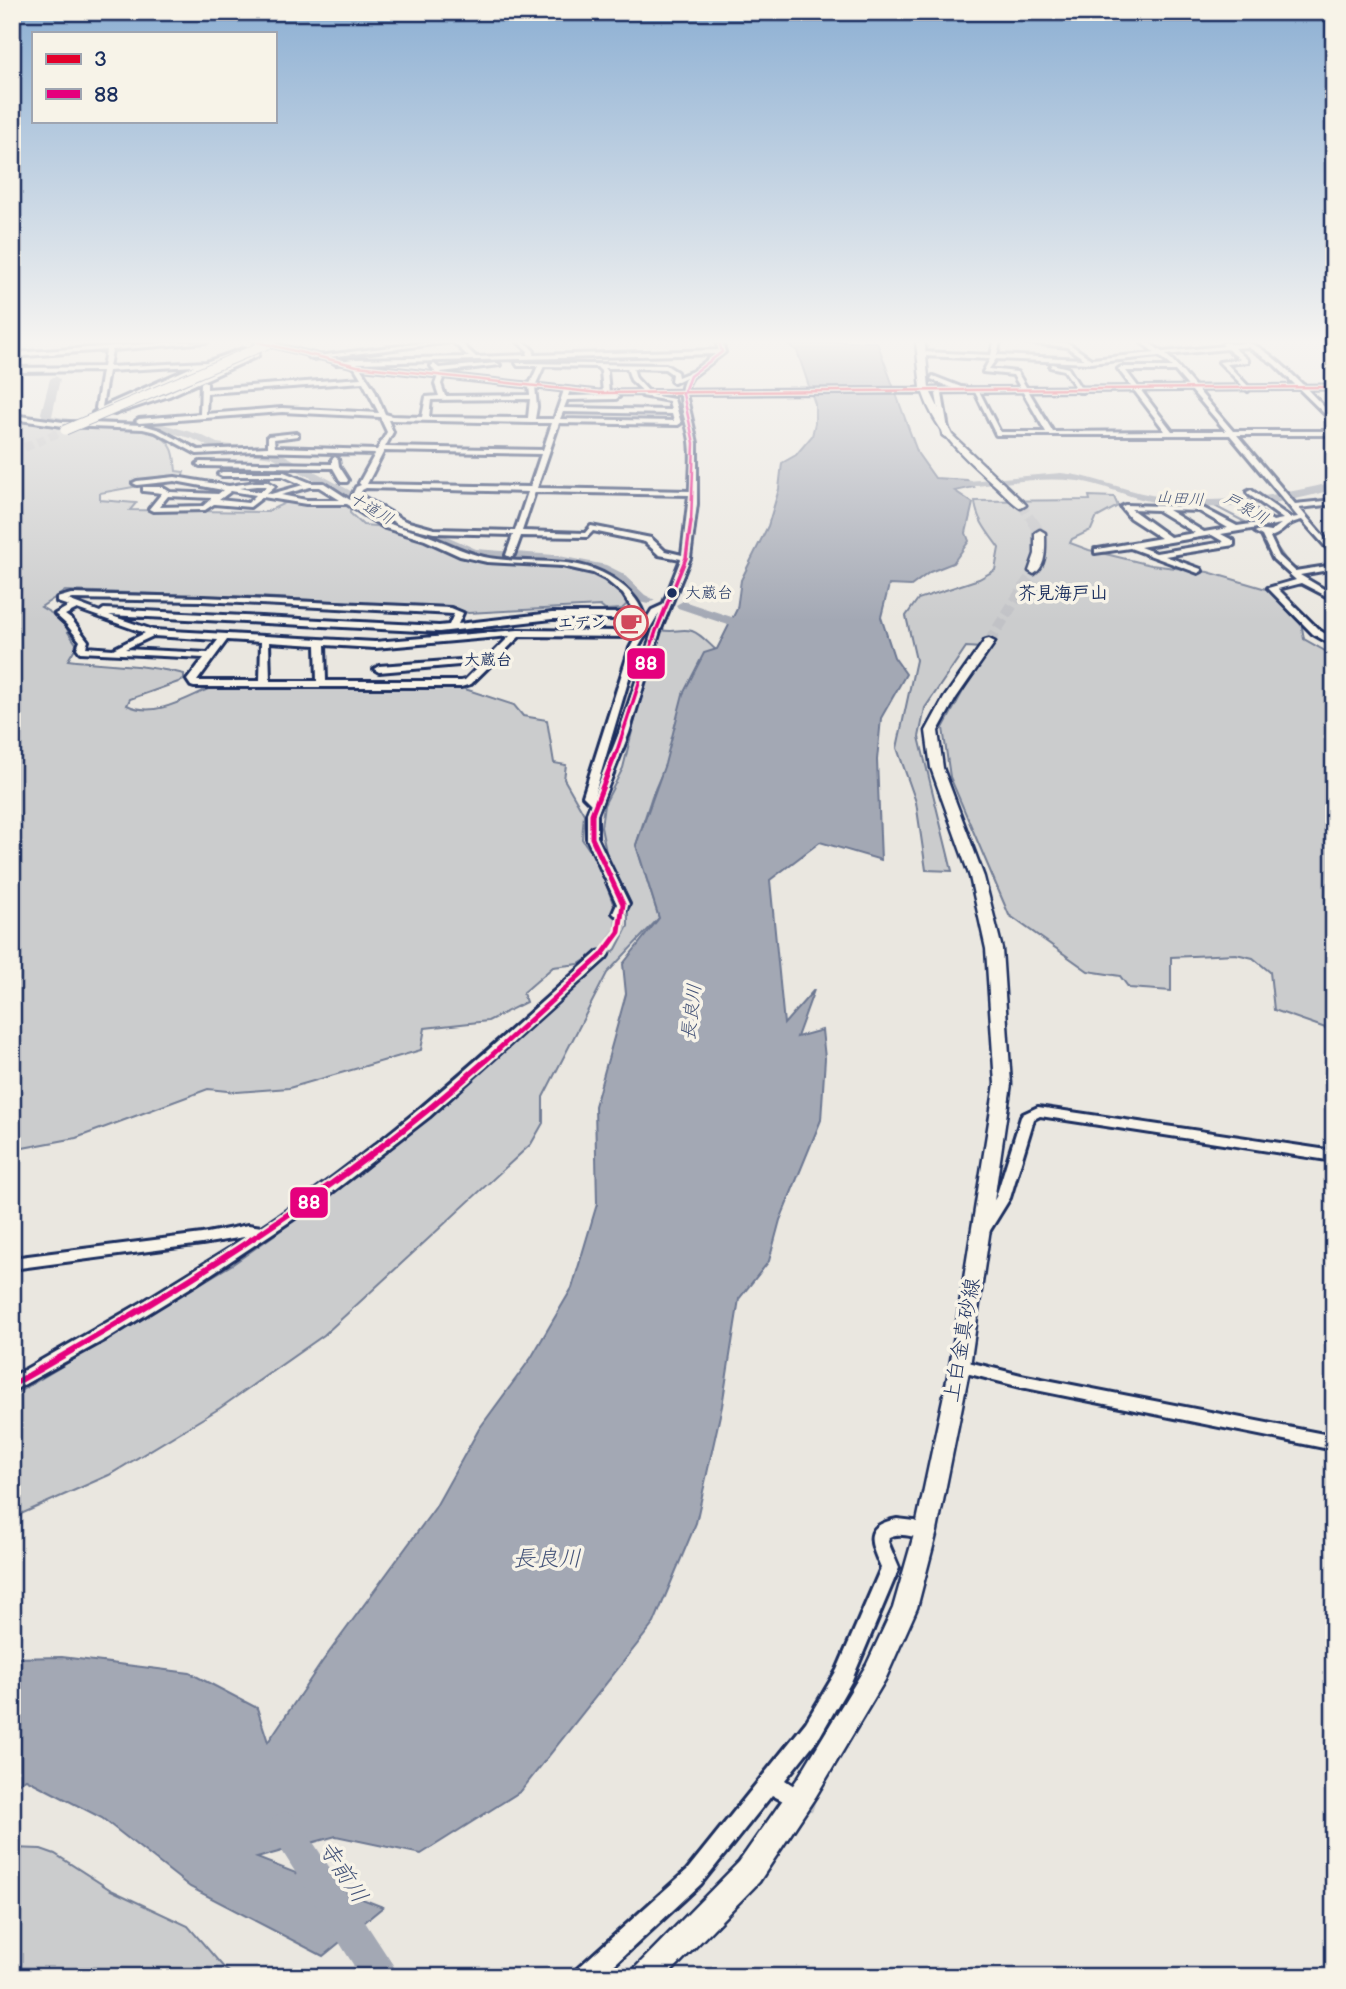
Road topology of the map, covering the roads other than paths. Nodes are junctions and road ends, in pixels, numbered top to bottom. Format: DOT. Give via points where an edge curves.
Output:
graph roads {
  1 [pos="165,435"];
  2 [pos="296,435"];
  3 [pos="389,435"];
  4 [pos="552,435"];
  5 [pos="692,435"];
  6 [pos="1233,435"];
  7 [pos="946,436"];
  8 [pos="272,450"];
  9 [pos="309,450"];
  10 [pos="382,450"];
  11 [pos="244,451"];
  12 [pos="343,451"];
  13 [pos="197,452"];
  14 [pos="546,452"];
  15 [pos="232,463"];
  16 [pos="200,464"];
  17 [pos="299,465"];
  18 [pos="335,466"];
  19 [pos="222,474"];
  20 [pos="344,480"];
  21 [pos="187,481"];
  22 [pos="212,485"];
  23 [pos="310,485"];
  24 [pos="365,486"];
  25 [pos="228,488"];
  26 [pos="1279,489"];
  27 [pos="532,490"];
  28 [pos="692,493"];
  29 [pos="261,494"];
  30 [pos="1252,494"];
  31 [pos="165,495"];
  32 [pos="274,495"];
  33 [pos="219,496"];
  34 [pos="355,499"];
  35 [pos="212,502"];
  36 [pos="1334,502"];
  37 [pos="1268,504"];
  38 [pos="1291,504"];
  39 [pos="1021,505"];
  40 [pos="1248,508"];
  41 [pos="1159,509"];
  42 [pos="1303,518"];
  43 [pos="1289,520"];
  44 [pos="1272,523"];
  45 [pos="1253,526"];
  46 [pos="1236,529"];
  47 [pos="1040,533"];
  48 [pos="1213,533"];
  49 [pos="517,534"];
  50 [pos="1202,534"];
  51 [pos="1269,535"];
  52 [pos="1321,539"];
  53 [pos="1169,540"];
  54 [pos="1334,540"];
  55 [pos="1131,546"];
  56 [pos="1098,551"];
  57 [pos="1334,554"];
  58 [pos="510,555"];
  59 [pos="1156,555"];
  60 [pos="685,558"];
  61 [pos="1334,568"];
  62 [pos="1034,571"];
  63 [pos="1198,571"];
  64 [pos="1293,574"];
  65 [pos="1300,581"];
  66 [pos="202,598"];
  67 [pos="1334,598"];
  68 [pos="667,602"];
  69 [pos="77,606"];
  70 [pos="97,613"];
  71 [pos="188,615"];
  72 [pos="622,616"];
  73 [pos="207,617"];
  74 [pos="316,622"];
  75 [pos="506,622"];
  76 [pos="453,627"];
  77 [pos="139,628"];
  78 [pos="421,628"];
  79 [pos="152,632"];
  80 [pos="514,634"];
  81 [pos="621,634"];
  82 [pos="641,634"];
  83 [pos="193,636"];
  84 [pos="225,637"];
  85 [pos="265,639"];
  86 [pos="301,641"];
  87 [pos="424,641"];
  88 [pos="320,642"];
  89 [pos="989,642"];
  90 [pos="1334,643"];
  91 [pos="375,645"];
  92 [pos="115,651"];
  93 [pos="211,656"];
  94 [pos="491,660"];
  95 [pos="379,669"];
  96 [pos="265,684"];
  97 [pos="322,684"];
  98 [pos="379,685"];
  99 [pos="596,804"];
  100 [pos="619,913"];
  101 [pos="602,954"];
  102 [pos="1334,1156"];
  103 [pos="265,1233"];
  104 [pos="980,1234"];
  105 [pos="12,1264"];
  106 [pos="960,1366"];
  107 [pos="12,1385"];
  108 [pos="1334,1443"];
  109 [pos="926,1531"];
  110 [pos="585,1977"];
  111 [pos="646,1977"];
  1 -- 13 [label="street"];
  2 -- 8 [label="street" via="270,437"];
  3 -- 10 [label="street"];
  4 -- 14 [label="street"];
  5 -- 28 [label="street"];
  6 -- 26 [label="street"];
  7 -- 39 [label="main road"];
  8 -- 9 [label="street"];
  8 -- 11 [label="street"];
  9 -- 12 [label="street"];
  9 -- 17 [label="street"];
  10 -- 12 [label="street"];
  10 -- 14 [label="street"];
  10 -- 24 [label="street"];
  11 -- 13 [label="street"];
  11 -- 15 [label="street"];
  12 -- 18 [label="street" via="335,456"];
  13 -- 16 [label="street"];
  14 -- 27 [label="street"];
  15 -- 16 [label="street"];
  15 -- 17 [label="street"];
  15 -- 19 [label="street"];
  16 -- 21 [label="street"];
  17 -- 18 [label="street"];
  18 -- 20 [label="street"];
  19 -- 22 [label="street"];
  19 -- 23 [label="street" via="284,474"];
  21 -- 22 [label="street"];
  21 -- 31 [label="street" via="137,483 138,489 162,489"];
  22 -- 25 [label="street"];
  23 -- 32 [label="street"];
  23 -- 34 [label="street"];
  24 -- 27 [label="street"];
  24 -- 34 [label="street"];
  25 -- 29 [label="street"];
  25 -- 29 [label="street" via="237,484 271,486"];
  25 -- 33 [label="street"];
  26 -- 38 [label="street"];
  27 -- 28 [label="street"];
  27 -- 49 [label="street"];
  28 -- 60 [label="street"];
  29 -- 32 [label="street"];
  29 -- 35 [label="street" via="250,505"];
  30 -- 37 [label="street"];
  31 -- 33 [label="street"];
  31 -- 35 [label="street" via="153,509 205,508"];
  32 -- 34 [label="street" via="306,502"];
  33 -- 35 [label="street"];
  34 -- 49 [label="street" via="418,528"];
  34 -- 72 [label="street" via="388,526 472,557 562,565 608,577 626,592 640,616"];
  36 -- 38 [label="street"];
  37 -- 43 [label="street"];
  38 -- 42 [label="street"];
  40 -- 44 [label="street"];
  41 -- 46 [label="street" via="1201,509"];
  41 -- 50 [label="street"];
  41 -- 53 [label="street" via="1125,507"];
  42 -- 43 [label="street"];
  42 -- 52 [label="street"];
  43 -- 44 [label="street"];
  43 -- 51 [label="street"];
  44 -- 45 [label="street"];
  45 -- 46 [label="street"];
  45 -- 51 [label="street"];
  46 -- 48 [label="street"];
  47 -- 62 [label="main road"];
  48 -- 50 [label="street"];
  48 -- 59 [label="street" via="1231,543"];
  49 -- 58 [label="street"];
  49 -- 60 [label="street" via="587,535 591,528 601,529 648,540 663,553"];
  50 -- 53 [label="street"];
  51 -- 64 [label="street" via="1269,549"];
  52 -- 54 [label="street"];
  52 -- 57 [label="street"];
  53 -- 55 [label="street"];
  55 -- 56 [label="street"];
  55 -- 59 [label="street"];
  59 -- 63 [label="street"];
  60 -- 68 [label="street"];
  61 -- 64 [label="street"];
  64 -- 65 [label="street"];
  65 -- 67 [label="street"];
  65 -- 90 [label="street" via="1272,588 1290,601 1314,631"];
  66 -- 69 [label="street" via="71,596 60,600"];
  66 -- 71 [label="street"];
  66 -- 76 [label="street" via="451,611 459,614"];
  68 -- 82 [label="street"];
  68 -- 99 [label="street" via="625,733"];
  69 -- 70 [label="street"];
  69 -- 92 [label="street" via="58,614 84,641 81,648"];
  70 -- 71 [label="street"];
  70 -- 77 [label="street"];
  71 -- 73 [label="street"];
  72 -- 75 [label="street" via="552,616"];
  72 -- 81 [label="street"];
  73 -- 74 [label="street"];
  73 -- 83 [label="street"];
  74 -- 78 [label="street"];
  74 -- 86 [label="street"];
  75 -- 76 [label="street"];
  75 -- 80 [label="street"];
  76 -- 78 [label="street"];
  77 -- 79 [label="street"];
  78 -- 87 [label="street"];
  79 -- 83 [label="street"];
  79 -- 92 [label="street"];
  80 -- 81 [label="street"];
  80 -- 87 [label="street"];
  80 -- 94 [label="street"];
  81 -- 82 [label="street"];
  82 -- 99 [label="street" via="588,796"];
  83 -- 84 [label="street"];
  84 -- 85 [label="street"];
  84 -- 93 [label="street"];
  85 -- 86 [label="street"];
  85 -- 96 [label="street"];
  86 -- 88 [label="street"];
  87 -- 91 [label="street"];
  88 -- 91 [label="street"];
  88 -- 97 [label="street"];
  89 -- 104 [label="main road, 上白金真砂線" via="932,731 937,768 977,877 994,949 1003,1084"];
  91 -- 95 [label="street"];
  92 -- 93 [label="street"];
  93 -- 96 [label="street" via="192,680 194,684"];
  94 -- 95 [label="street"];
  94 -- 98 [label="street" via="461,684"];
  95 -- 98 [label="street"];
  96 -- 97 [label="street"];
  97 -- 98 [label="street"];
  99 -- 100 [label="street" via="592,838 623,904"];
  101 -- 103 [label="street" via="436,1106"];
  102 -- 104 [label="street" via="1038,1111 1028,1117 1003,1198"];
  103 -- 105 [label="street" via="248,1230"];
  103 -- 107 [label="street"];
  104 -- 106 [label="main road, 上白金真砂線"];
  106 -- 108 [label="street"];
  106 -- 109 [label="main road, 上白金真砂線"];
  109 -- 110 [label="street" via="898,1525 881,1533 879,1542 890,1568 869,1623 779,1788 694,1877"];
  109 -- 111 [label="main road, 上白金真砂線" via="905,1608 876,1672 807,1787 749,1872"];
}
